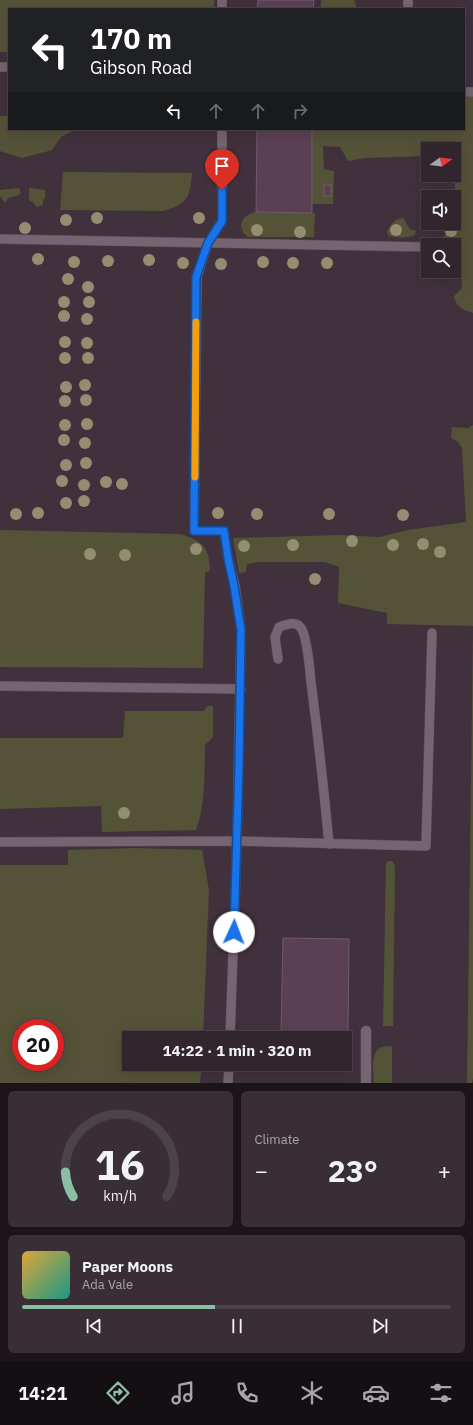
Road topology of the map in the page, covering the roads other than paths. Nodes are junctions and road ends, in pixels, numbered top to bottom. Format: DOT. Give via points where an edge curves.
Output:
graph roads {
  1 [pos="222,130"];
  2 [pos="0,240"];
  3 [pos="208,243"];
  4 [pos="421,247"];
  5 [pos="432,633"];
  6 [pos="278,659"];
  7 [pos="0,686"];
  8 [pos="241,689"];
  9 [pos="237,841"];
  10 [pos="0,842"];
  11 [pos="329,844"];
  12 [pos="230,1031"];
  13 [pos="366,1031"];
  14 [pos="229,1071"];
  15 [pos="228,1083"];
  16 [pos="366,1083"];
  1 -- 3 [label="lane" via="222,221"];
  2 -- 3 [label="lane"];
  3 -- 4 [label="lane"];
  3 -- 8 [label="lane" via="196,277 194,531 224,531 241,630"];
  5 -- 11 [label="lane" via="426,846"];
  6 -- 11 [label="lane" via="275,637 279,628 296,624 301,628 310,669"];
  7 -- 8 [label="lane"];
  8 -- 9 [label="lane"];
  9 -- 10 [label="lane"];
  9 -- 11 [label="lane"];
  9 -- 12 [label="lane"];
  13 -- 16 [label="street"];
  14 -- 15 [label="lane"];
}
